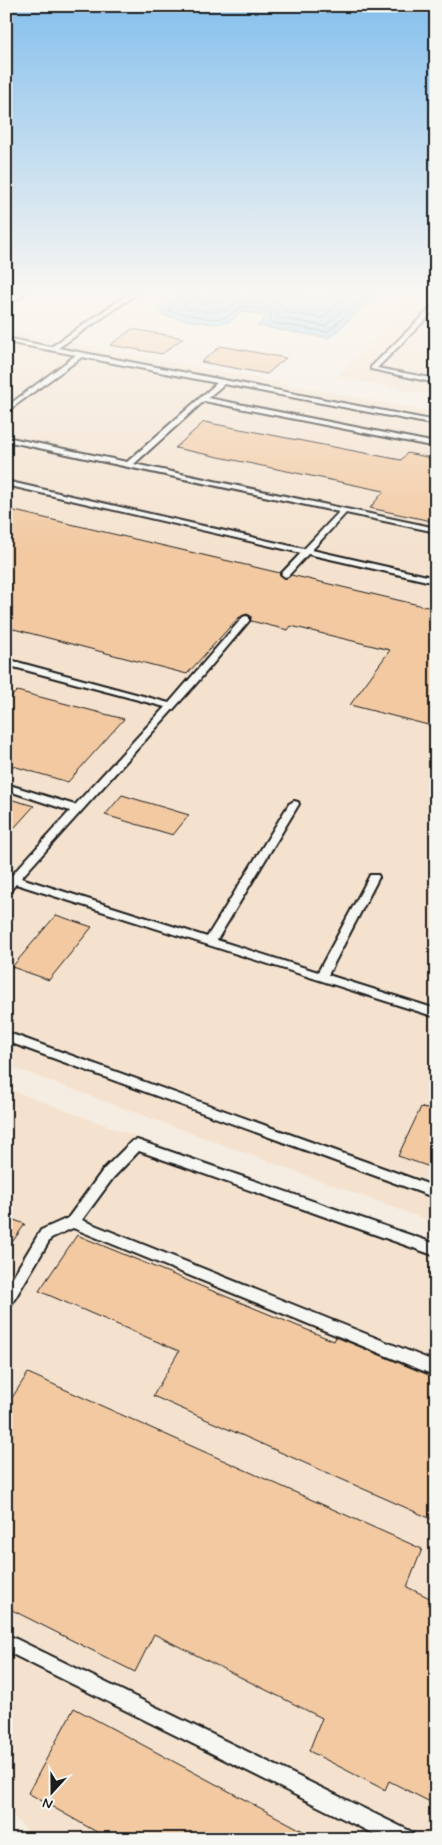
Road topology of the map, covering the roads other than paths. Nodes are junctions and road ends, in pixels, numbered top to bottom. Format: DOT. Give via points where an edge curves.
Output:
graph roads {
  1 [pos="48,379"];
  2 [pos="212,379"];
  3 [pos="222,381"];
  4 [pos="202,399"];
  5 [pos="6,410"];
  6 [pos="436,423"];
  7 [pos="6,439"];
  8 [pos="436,445"];
  9 [pos="129,464"];
  10 [pos="6,483"];
  11 [pos="344,511"];
  12 [pos="436,530"];
  13 [pos="305,551"];
  14 [pos="286,574"];
  15 [pos="436,581"];
  16 [pos="246,619"];
  17 [pos="6,662"];
  18 [pos="170,706"];
  19 [pos="6,787"];
  20 [pos="294,804"];
  21 [pos="76,809"];
  22 [pos="374,877"];
  23 [pos="9,881"];
  24 [pos="210,942"];
  25 [pos="321,977"];
  26 [pos="436,1013"];
  27 [pos="6,1036"];
  28 [pos="436,1193"];
  29 [pos="73,1222"];
  30 [pos="436,1250"];
  31 [pos="6,1301"];
  32 [pos="436,1369"];
  33 [pos="6,1642"];
  34 [pos="405,1839"];
  1 -- 5 [label="lane"];
  2 -- 3 [label="lane"];
  3 -- 4 [label="lane"];
  3 -- 6 [label="lane"];
  4 -- 8 [label="lane"];
  4 -- 9 [label="lane"];
  7 -- 9 [label="lane"];
  9 -- 11 [label="lane"];
  10 -- 13 [label="lane"];
  11 -- 12 [label="lane"];
  11 -- 13 [label="lane"];
  13 -- 14 [label="lane"];
  13 -- 15 [label="lane"];
  16 -- 18 [label="lane"];
  17 -- 18 [label="lane"];
  18 -- 21 [label="lane"];
  19 -- 21 [label="lane"];
  20 -- 24 [label="lane"];
  21 -- 23 [label="lane"];
  22 -- 25 [label="lane"];
  23 -- 24 [label="lane"];
  24 -- 25 [label="lane"];
  25 -- 26 [label="lane"];
  27 -- 28 [label="lane"];
  29 -- 30 [label="lane" via="108,1174 137,1146"];
  29 -- 31 [label="lane" via="46,1234"];
  29 -- 32 [label="lane"];
  33 -- 34 [label="lane"];
}
